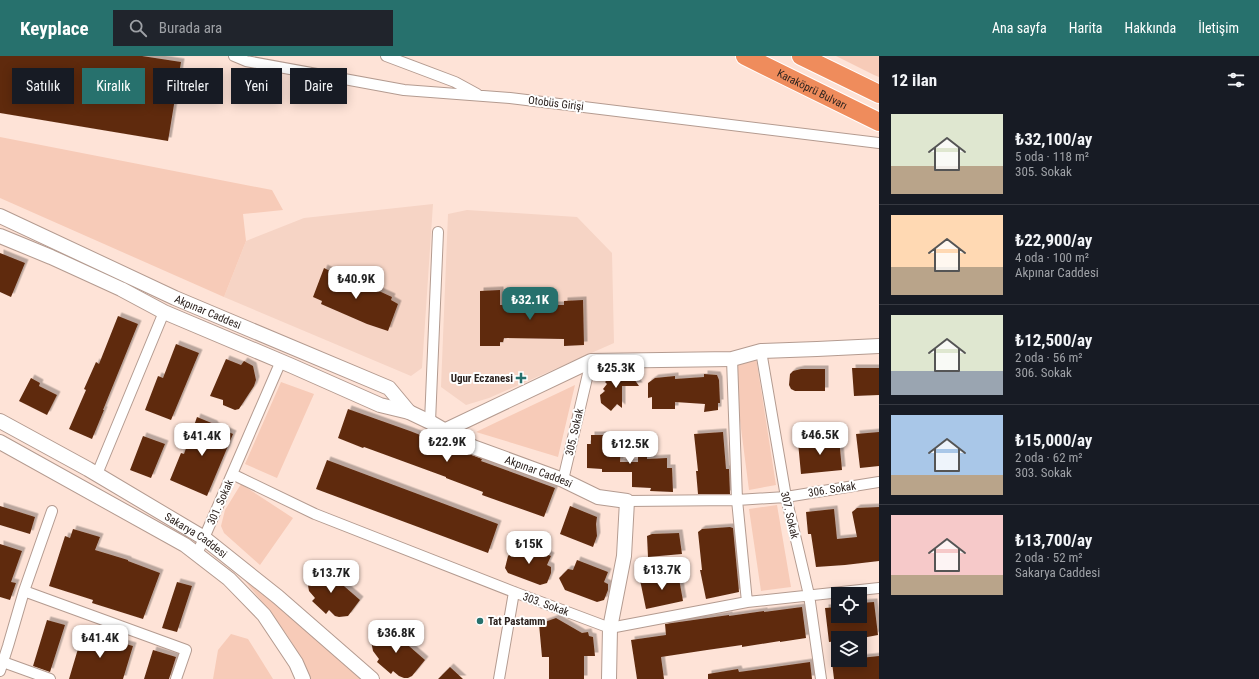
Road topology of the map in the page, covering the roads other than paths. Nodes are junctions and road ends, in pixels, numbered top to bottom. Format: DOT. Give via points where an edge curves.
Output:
graph roads {
  1 [pos="234,56"];
  2 [pos="386,56"];
  3 [pos="745,56"];
  4 [pos="801,56"];
  5 [pos="879,94"];
  6 [pos="480,96"];
  7 [pos="879,122"];
  8 [pos="879,143"];
  9 [pos="0,216"];
  10 [pos="438,232"];
  11 [pos="0,236"];
  12 [pos="164,312"];
  13 [pos="879,346"];
  14 [pos="761,351"];
  15 [pos="732,359"];
  16 [pos="281,361"];
  17 [pos="591,361"];
  18 [pos="410,412"];
  19 [pos="0,421"];
  20 [pos="430,422"];
  21 [pos="446,430"];
  22 [pos="0,442"];
  23 [pos="97,474"];
  24 [pos="232,474"];
  25 [pos="563,480"];
  26 [pos="879,482"];
  27 [pos="786,497"];
  28 [pos="737,500"];
  29 [pos="627,501"];
  30 [pos="52,511"];
  31 [pos="204,538"];
  32 [pos="197,554"];
  33 [pos="879,588"];
  34 [pos="24,591"];
  35 [pos="514,592"];
  36 [pos="809,595"];
  37 [pos="747,602"];
  38 [pos="610,628"];
  39 [pos="2,666"];
  40 [pos="50,679"];
  41 [pos="176,679"];
  42 [pos="303,679"];
  43 [pos="372,679"];
  44 [pos="499,679"];
  45 [pos="609,679"];
  46 [pos="821,679"];
  1 -- 6 [label="street, Otobüs Girişi" via="246,61 404,90"];
  2 -- 6 [label="street" via="455,82"];
  3 -- 7 [label="highway, Karaköprü Bulvarı"];
  4 -- 5 [label="highway"];
  6 -- 8 [label="street, Otobüs Girişi"];
  9 -- 18 [label="street, Akpınar Caddesi" via="175,298 389,388"];
  10 -- 20 [label="street"];
  11 -- 12 [label="street, Akpınar Caddesi" via="93,276"];
  12 -- 16 [label="street, Akpınar Caddesi"];
  12 -- 23 [label="street"];
  13 -- 14 [label="street"];
  14 -- 15 [label="street"];
  14 -- 27 [label="street, 307. Sokak"];
  15 -- 17 [label="street"];
  15 -- 28 [label="street"];
  16 -- 18 [label="street, Akpınar Caddesi" via="380,405"];
  16 -- 24 [label="street, 301. Sokak"];
  17 -- 21 [label="street"];
  17 -- 25 [label="street, 305. Sokak"];
  18 -- 20 [label="street, Akpınar Caddesi"];
  19 -- 23 [label="street, Sakarya Caddesi"];
  20 -- 21 [label="street, Akpınar Caddesi"];
  21 -- 25 [label="street, Akpınar Caddesi" via="473,447"];
  22 -- 32 [label="street, Sakarya Caddesi"];
  23 -- 31 [label="street, Sakarya Caddesi"];
  24 -- 31 [label="street, 301. Sokak"];
  24 -- 35 [label="street, 303. Sokak" via="315,514"];
  25 -- 29 [label="street, Akpınar Caddesi" via="598,497"];
  26 -- 27 [label="street, 306. Sokak"];
  27 -- 28 [label="street, 306. Sokak"];
  27 -- 36 [label="street, 307. Sokak"];
  28 -- 29 [label="street, 306. Sokak"];
  28 -- 37 [label="street"];
  29 -- 38 [label="street" via="624,556"];
  30 -- 34 [label="street"];
  31 -- 32 [label="street, 301. Sokak"];
  31 -- 43 [label="street, Sakarya Caddesi" via="278,597"];
  32 -- 42 [label="street, Sakarya Caddesi" via="229,579 264,615 296,663"];
  33 -- 36 [label="street"];
  34 -- 39 [label="street"];
  34 -- 41 [label="street" via="186,650"];
  35 -- 38 [label="street, 303. Sokak"];
  35 -- 44 [label="street"];
  36 -- 37 [label="street"];
  36 -- 46 [label="street, 307. Sokak"];
  37 -- 38 [label="street"];
  38 -- 45 [label="street"];
  39 -- 40 [label="street"];
}
